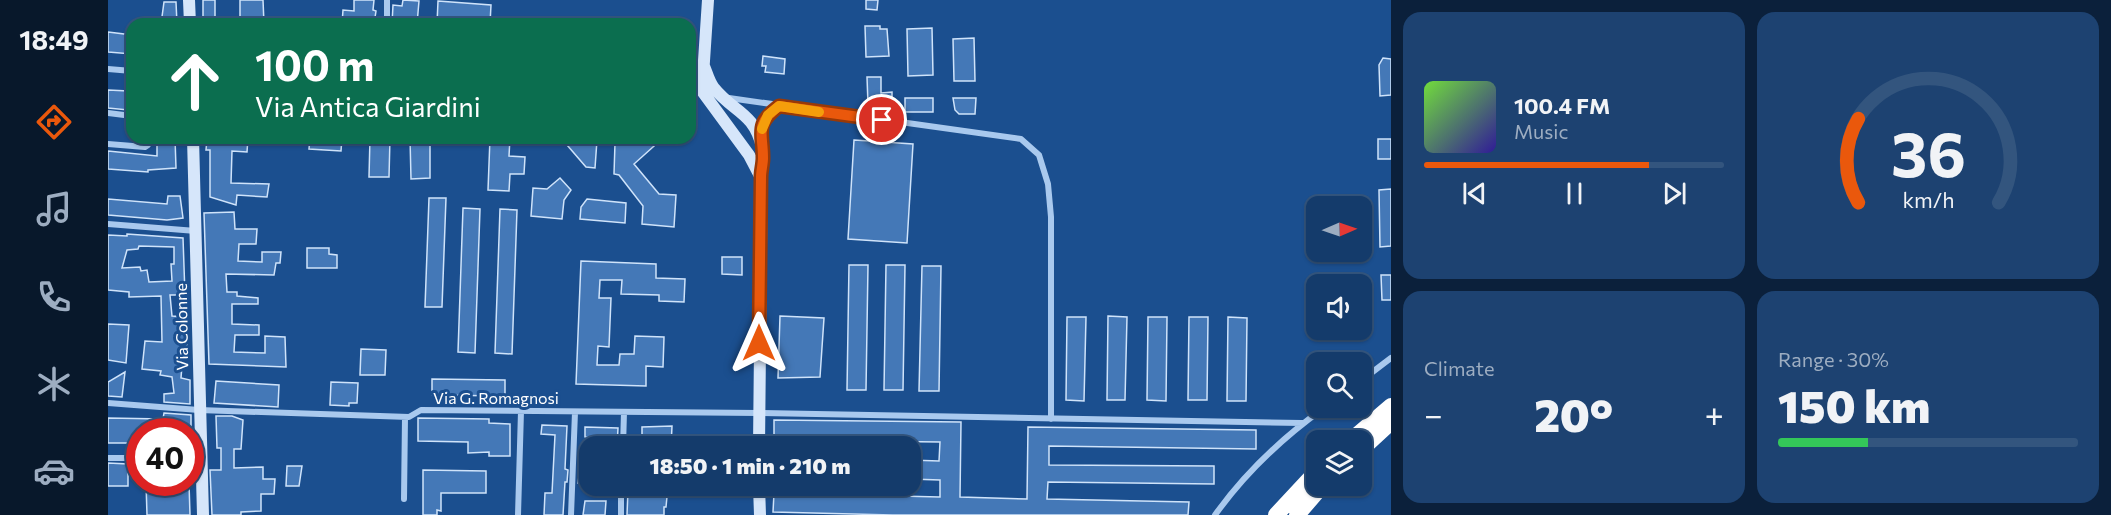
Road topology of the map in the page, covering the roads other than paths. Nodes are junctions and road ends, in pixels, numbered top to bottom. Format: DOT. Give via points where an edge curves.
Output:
graph roads {
  1 [pos="189,0"];
  2 [pos="387,0"];
  3 [pos="708,0"];
  4 [pos="190,18"];
  5 [pos="387,18"];
  6 [pos="704,66"];
  7 [pos="108,69"];
  8 [pos="126,70"];
  9 [pos="699,94"];
  10 [pos="724,98"];
  11 [pos="779,106"];
  12 [pos="736,107"];
  13 [pos="108,113"];
  14 [pos="126,115"];
  15 [pos="721,119"];
  16 [pos="760,136"];
  17 [pos="108,144"];
  18 [pos="148,144"];
  19 [pos="193,144"];
  20 [pos="741,144"];
  21 [pos="761,177"];
  22 [pos="108,224"];
  23 [pos="196,231"];
  24 [pos="1391,358"];
  25 [pos="1372,372"];
  26 [pos="108,404"];
  27 [pos="1391,406"];
  28 [pos="200,410"];
  29 [pos="521,411"];
  30 [pos="575,412"];
  31 [pos="624,412"];
  32 [pos="759,413"];
  33 [pos="405,417"];
  34 [pos="199,418"];
  35 [pos="1309,418"];
  36 [pos="1051,419"];
  37 [pos="1391,422"];
  38 [pos="1302,423"];
  39 [pos="1363,430"];
  40 [pos="623,436"];
  41 [pos="759,436"];
  42 [pos="1372,440"];
  43 [pos="108,458"];
  44 [pos="126,458"];
  45 [pos="1306,483"];
  46 [pos="201,496"];
  47 [pos="621,496"];
  48 [pos="759,496"];
  49 [pos="1313,496"];
  50 [pos="404,499"];
  51 [pos="203,515"];
  52 [pos="518,515"];
  53 [pos="571,515"];
  54 [pos="621,515"];
  55 [pos="760,515"];
  56 [pos="1215,515"];
  57 [pos="1276,515"];
  58 [pos="1297,515"];
  1 -- 4 [label="street"];
  2 -- 5 [label="street"];
  3 -- 6 [label="street"];
  6 -- 9 [label="street"];
  6 -- 10 [label="street" via="714,88"];
  7 -- 8 [label="street"];
  9 -- 10 [label="street"];
  9 -- 15 [label="street"];
  10 -- 11 [label="street"];
  10 -- 12 [label="street"];
  11 -- 16 [label="street" via="768,115"];
  11 -- 36 [label="street" via="1021,139 1039,155 1048,184 1051,217"];
  12 -- 15 [label="street"];
  12 -- 16 [label="street"];
  13 -- 14 [label="street"];
  15 -- 20 [label="street"];
  16 -- 20 [label="street"];
  16 -- 21 [label="street"];
  17 -- 18 [label="street"];
  19 -- 23 [label="street, Via Colonne"];
  20 -- 21 [label="street"];
  21 -- 32 [label="street"];
  22 -- 23 [label="street"];
  23 -- 28 [label="street, Via Colonne"];
  24 -- 25 [label="street"];
  26 -- 28 [label="street, Via G. Romagnosi"];
  27 -- 39 [label="highway"];
  28 -- 33 [label="street, Via G. Romagnosi"];
  28 -- 34 [label="street, Via Colonne"];
  29 -- 30 [label="street, Via G. Romagnosi"];
  29 -- 33 [label="street, Via G. Romagnosi" via="420,410"];
  29 -- 52 [label="street"];
  30 -- 31 [label="street, Via G. Romagnosi"];
  30 -- 53 [label="street"];
  31 -- 32 [label="street, Via G. Romagnosi"];
  31 -- 40 [label="street"];
  32 -- 36 [label="street, Via G. Romagnosi"];
  32 -- 41 [label="street"];
  33 -- 50 [label="street"];
  35 -- 38 [label="street"];
  36 -- 38 [label="street, Via G. Romagnosi"];
  37 -- 42 [label="highway"];
  38 -- 56 [label="street" via="1235,487"];
  43 -- 44 [label="street"];
  45 -- 57 [label="highway"];
  46 -- 51 [label="street, Via Colonne"];
  47 -- 54 [label="street"];
  48 -- 55 [label="street"];
  49 -- 58 [label="highway"];
}
